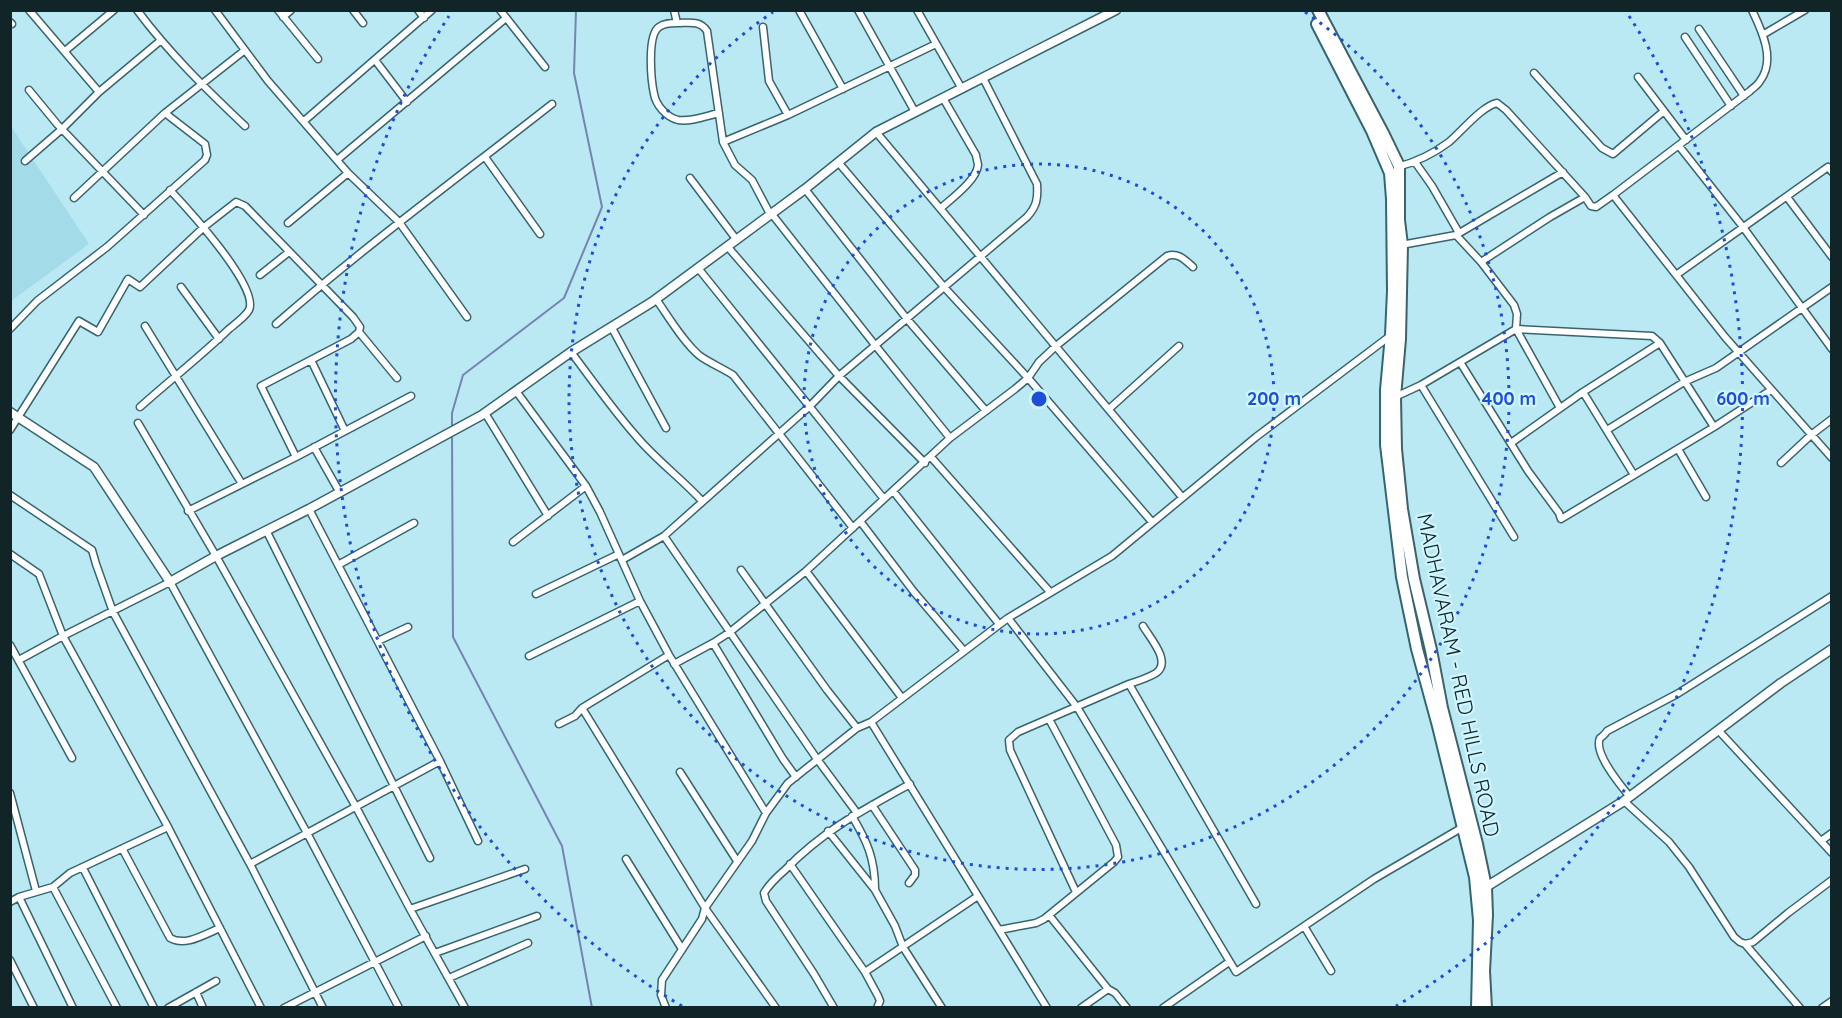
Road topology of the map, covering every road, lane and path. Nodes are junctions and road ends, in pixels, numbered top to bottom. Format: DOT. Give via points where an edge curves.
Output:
graph roads {
  1 [pos="114,10"];
  2 [pos="137,10"];
  3 [pos="215,10"];
  4 [pos="278,10"];
  5 [pos="291,10"];
  6 [pos="353,10"];
  7 [pos="418,10"];
  8 [pos="432,10"];
  9 [pos="500,10"];
  10 [pos="674,10"];
  11 [pos="799,10"];
  12 [pos="858,10"];
  13 [pos="917,10"];
  14 [pos="1116,10"];
  15 [pos="1310,10"];
  16 [pos="1318,10"];
  17 [pos="1752,10"];
  18 [pos="1805,10"];
  19 [pos="32,11"];
  20 [pos="283,17"];
  21 [pos="423,18"];
  22 [pos="506,18"];
  23 [pos="363,23"];
  24 [pos="677,23"];
  25 [pos="763,27"];
  26 [pos="1699,29"];
  27 [pos="1325,32"];
  28 [pos="1764,34"];
  29 [pos="1684,37"];
  30 [pos="160,41"];
  31 [pos="936,44"];
  32 [pos="245,50"];
  33 [pos="65,51"];
  34 [pos="318,59"];
  35 [pos="375,60"];
  36 [pos="545,67"];
  37 [pos="889,67"];
  38 [pos="1534,73"];
  39 [pos="1638,77"];
  40 [pos="983,78"];
  41 [pos="201,84"];
  42 [pos="843,88"];
  43 [pos="962,88"];
  44 [pos="29,90"];
  45 [pos="99,92"];
  46 [pos="1744,96"];
  47 [pos="943,98"];
  48 [pos="407,102"];
  49 [pos="552,104"];
  50 [pos="1731,106"];
  51 [pos="1664,111"];
  52 [pos="915,112"];
  53 [pos="165,113"];
  54 [pos="719,113"];
  55 [pos="788,115"];
  56 [pos="304,121"];
  57 [pos="245,126"];
  58 [pos="62,129"];
  59 [pos="876,132"];
  60 [pos="1686,140"];
  61 [pos="723,142"];
  62 [pos="1679,146"];
  63 [pos="485,157"];
  64 [pos="337,160"];
  65 [pos="25,161"];
  66 [pos="838,162"];
  67 [pos="1415,162"];
  68 [pos="1393,168"];
  69 [pos="104,171"];
  70 [pos="1563,172"];
  71 [pos="1832,172"];
  72 [pos="348,173"];
  73 [pos="690,178"];
  74 [pos="805,189"];
  75 [pos="170,190"];
  76 [pos="1613,195"];
  77 [pos="1585,197"];
  78 [pos="1787,197"];
  79 [pos="74,198"];
  80 [pos="941,208"];
  81 [pos="770,213"];
  82 [pos="144,215"];
  83 [pos="399,222"];
  84 [pos="288,223"];
  85 [pos="204,227"];
  86 [pos="1743,227"];
  87 [pos="540,234"];
  88 [pos="1458,234"];
  89 [pos="736,239"];
  90 [pos="1397,245"];
  91 [pos="727,246"];
  92 [pos="289,252"];
  93 [pos="980,256"];
  94 [pos="1832,257"];
  95 [pos="1481,262"];
  96 [pos="1193,267"];
  97 [pos="698,268"];
  98 [pos="260,275"];
  99 [pos="1676,275"];
  100 [pos="322,284"];
  101 [pos="181,287"];
  102 [pos="944,287"];
  103 [pos="1832,287"];
  104 [pos="656,299"];
  105 [pos="1803,308"];
  106 [pos="467,317"];
  107 [pos="907,319"];
  108 [pos="276,324"];
  109 [pos="145,326"];
  110 [pos="612,328"];
  111 [pos="10,329"];
  112 [pos="1516,329"];
  113 [pos="359,332"];
  114 [pos="1396,336"];
  115 [pos="219,339"];
  116 [pos="1660,343"];
  117 [pos="875,345"];
  118 [pos="1056,346"];
  119 [pos="1179,346"];
  120 [pos="1832,349"];
  121 [pos="571,352"];
  122 [pos="1740,352"];
  123 [pos="311,360"];
  124 [pos="1460,362"];
  125 [pos="176,375"];
  126 [pos="839,376"];
  127 [pos="397,378"];
  128 [pos="1028,378"];
  129 [pos="1684,381"];
  130 [pos="1421,385"];
  131 [pos="516,390"];
  132 [pos="1771,390"];
  133 [pos="1583,392"];
  134 [pos="411,396"];
  135 [pos="1395,397"];
  136 [pos="810,406"];
  137 [pos="140,407"];
  138 [pos="1560,408"];
  139 [pos="1109,409"];
  140 [pos="986,411"];
  141 [pos="483,413"];
  142 [pos="15,414"];
  143 [pos="1832,419"];
  144 [pos="138,423"];
  145 [pos="1714,427"];
  146 [pos="666,428"];
  147 [pos="10,430"];
  148 [pos="1607,430"];
  149 [pos="345,431"];
  150 [pos="779,433"];
  151 [pos="1811,435"];
  152 [pos="950,438"];
  153 [pos="1511,443"];
  154 [pos="314,447"];
  155 [pos="1678,450"];
  156 [pos="296,457"];
  157 [pos="932,457"];
  158 [pos="1832,458"];
  159 [pos="925,463"];
  160 [pos="1781,463"];
  161 [pos="1634,475"];
  162 [pos="242,484"];
  163 [pos="586,486"];
  164 [pos="893,490"];
  165 [pos="340,493"];
  166 [pos="10,495"];
  167 [pos="1182,497"];
  168 [pos="1706,497"];
  169 [pos="884,499"];
  170 [pos="702,501"];
  171 [pos="309,509"];
  172 [pos="188,511"];
  173 [pos="548,516"];
  174 [pos="860,521"];
  175 [pos="1152,522"];
  176 [pos="414,523"];
  177 [pos="853,528"];
  178 [pos="266,530"];
  179 [pos="664,536"];
  180 [pos="1514,537"];
  181 [pos="513,542"];
  182 [pos="10,554"];
  183 [pos="216,556"];
  184 [pos="621,557"];
  185 [pos="338,565"];
  186 [pos="741,570"];
  187 [pos="806,571"];
  188 [pos="170,582"];
  189 [pos="1050,592"];
  190 [pos="536,594"];
  191 [pos="1832,596"];
  192 [pos="640,601"];
  193 [pos="764,603"];
  194 [pos="113,612"];
  195 [pos="1008,618"];
  196 [pos="999,624"];
  197 [pos="1143,626"];
  198 [pos="408,627"];
  199 [pos="730,632"];
  200 [pos="63,636"];
  201 [pos="378,641"];
  202 [pos="713,643"];
  203 [pos="10,645"];
  204 [pos="1832,649"];
  205 [pos="964,651"];
  206 [pos="669,655"];
  207 [pos="529,656"];
  208 [pos="19,660"];
  209 [pos="674,664"];
  210 [pos="1129,684"];
  211 [pos="902,698"];
  212 [pos="1077,707"];
  213 [pos="582,708"];
  214 [pos="1049,719"];
  215 [pos="871,722"];
  216 [pos="559,724"];
  217 [pos="857,728"];
  218 [pos="1718,730"];
  219 [pos="72,758"];
  220 [pos="817,759"];
  221 [pos="440,761"];
  222 [pos="680,772"];
  223 [pos="796,777"];
  224 [pos="910,784"];
  225 [pos="394,786"];
  226 [pos="10,793"];
  227 [pos="1627,799"];
  228 [pos="872,805"];
  229 [pos="357,807"];
  230 [pos="766,813"];
  231 [pos="855,814"];
  232 [pos="168,827"];
  233 [pos="1463,827"];
  234 [pos="828,831"];
  235 [pos="308,832"];
  236 [pos="1832,833"];
  237 [pos="478,841"];
  238 [pos="1821,842"];
  239 [pos="123,850"];
  240 [pos="1832,853"];
  241 [pos="430,858"];
  242 [pos="626,859"];
  243 [pos="737,861"];
  244 [pos="249,864"];
  245 [pos="790,864"];
  246 [pos="83,868"];
  247 [pos="525,869"];
  248 [pos="1832,880"];
  249 [pos="909,883"];
  250 [pos="52,886"];
  251 [pos="1486,887"];
  252 [pos="875,890"];
  253 [pos="36,891"];
  254 [pos="1076,892"];
  255 [pos="978,896"];
  256 [pos="19,897"];
  257 [pos="10,902"];
  258 [pos="1256,904"];
  259 [pos="705,908"];
  260 [pos="410,909"];
  261 [pos="1049,915"];
  262 [pos="537,916"];
  263 [pos="1304,926"];
  264 [pos="220,928"];
  265 [pos="999,930"];
  266 [pos="426,936"];
  267 [pos="528,943"];
  268 [pos="1745,944"];
  269 [pos="903,947"];
  270 [pos="682,949"];
  271 [pos="435,953"];
  272 [pos="10,960"];
  273 [pos="375,962"];
  274 [pos="1229,962"];
  275 [pos="1331,971"];
  276 [pos="865,972"];
  277 [pos="449,978"];
  278 [pos="216,981"];
  279 [pos="1108,989"];
  280 [pos="196,992"];
  281 [pos="315,992"];
  282 [pos="1832,1000"];
  283 [pos="34,1008"];
  284 [pos="73,1008"];
  285 [pos="117,1008"];
  286 [pos="154,1008"];
  287 [pos="168,1008"];
  288 [pos="203,1008"];
  289 [pos="261,1008"];
  290 [pos="284,1008"];
  291 [pos="323,1008"];
  292 [pos="399,1008"];
  293 [pos="465,1008"];
  294 [pos="666,1008"];
  295 [pos="776,1008"];
  296 [pos="834,1008"];
  297 [pos="877,1008"];
  298 [pos="942,1008"];
  299 [pos="1047,1008"];
  300 [pos="1081,1008"];
  301 [pos="1127,1008"];
  302 [pos="1163,1008"];
  303 [pos="1477,1008"];
  304 [pos="1486,1008"];
  305 [pos="1800,1008"];
  306 [pos="1822,1008"];
  1 -- 33 [label="street"];
  2 -- 30 [label="street"];
  3 -- 32 [label="street"];
  4 -- 20 [label="street"];
  5 -- 20 [label="street"];
  6 -- 23 [label="street"];
  7 -- 21 [label="street"];
  8 -- 21 [label="street"];
  9 -- 22 [label="street"];
  10 -- 24 [label="street"];
  11 -- 42 [label="street"];
  12 -- 37 [label="street"];
  13 -- 31 [label="street"];
  14 -- 40 [label="street"];
  15 -- 27 [label="main road, MADHAVARAM - RED HILLS ROAD"];
  16 -- 27 [label="main road, MADHAVARAM - RED HILLS ROAD"];
  17 -- 28 [label="street"];
  18 -- 28 [label="street"];
  19 -- 33 [label="street"];
  20 -- 34 [label="street"];
  21 -- 35 [label="street"];
  22 -- 36 [label="street"];
  22 -- 48 [label="street"];
  24 -- 54 [label="street" via="698,22 707,32"];
  24 -- 54 [label="street" via="658,27 650,45 654,94 660,106 676,120"];
  25 -- 55 [label="street" via="769,81"];
  26 -- 46 [label="street"];
  27 -- 68 [label="main road, MADHAVARAM - RED HILLS ROAD" via="1388,142"];
  28 -- 46 [label="street" via="1767,63 1762,80"];
  29 -- 50 [label="street"];
  30 -- 41 [label="street"];
  30 -- 45 [label="street"];
  31 -- 37 [label="street"];
  31 -- 43 [label="street"];
  32 -- 41 [label="street"];
  32 -- 56 [label="street"];
  33 -- 45 [label="street"];
  35 -- 48 [label="street"];
  35 -- 56 [label="street"];
  37 -- 42 [label="street"];
  37 -- 52 [label="street"];
  38 -- 51 [label="street" via="1602,148 1613,154"];
  39 -- 51 [label="street"];
  40 -- 43 [label="street"];
  40 -- 93 [label="street" via="1037,184 1038,194 1033,210"];
  41 -- 53 [label="street"];
  41 -- 57 [label="street"];
  42 -- 55 [label="street"];
  43 -- 47 [label="street"];
  44 -- 58 [label="street"];
  45 -- 58 [label="street"];
  46 -- 50 [label="street"];
  47 -- 52 [label="street"];
  47 -- 80 [label="street" via="978,164 970,181"];
  48 -- 64 [label="street"];
  49 -- 63 [label="street"];
  50 -- 60 [label="street"];
  51 -- 60 [label="street"];
  52 -- 59 [label="street"];
  53 -- 69 [label="street"];
  53 -- 75 [label="street" via="200,139 207,154 201,165"];
  54 -- 61 [label="street"];
  55 -- 61 [label="street"];
  56 -- 64 [label="street"];
  58 -- 65 [label="street"];
  58 -- 69 [label="street"];
  59 -- 66 [label="street"];
  59 -- 80 [label="street"];
  60 -- 62 [label="street"];
  61 -- 81 [label="street" via="735,165 752,180"];
  62 -- 76 [label="street"];
  62 -- 86 [label="street"];
  63 -- 83 [label="street"];
  63 -- 87 [label="street"];
  64 -- 72 [label="street"];
  66 -- 74 [label="street"];
  66 -- 102 [label="street"];
  67 -- 68 [label="street"];
  67 -- 70 [label="street" via="1450,141 1494,103 1502,105"];
  67 -- 88 [label="street"];
  68 -- 90 [label="main road, MADHAVARAM - RED HILLS ROAD"];
  69 -- 79 [label="street"];
  69 -- 82 [label="street"];
  70 -- 77 [label="street"];
  70 -- 88 [label="street"];
  71 -- 78 [label="street" via="1828,167"];
  72 -- 83 [label="street"];
  72 -- 84 [label="street"];
  73 -- 89 [label="street"];
  74 -- 81 [label="street"];
  74 -- 107 [label="street"];
  75 -- 82 [label="street"];
  75 -- 85 [label="street"];
  76 -- 77 [label="street" via="1596,207"];
  76 -- 99 [label="street"];
  77 -- 95 [label="street"];
  78 -- 86 [label="street"];
  78 -- 94 [label="street"];
  80 -- 93 [label="street"];
  81 -- 89 [label="street"];
  81 -- 117 [label="street"];
  82 -- 111 [label="street" via="37,301"];
  83 -- 100 [label="street"];
  83 -- 106 [label="street"];
  85 -- 92 [label="street" via="232,204 239,203"];
  85 -- 115 [label="street" via="243,281 249,300 249,310"];
  85 -- 142 [label="street" via="140,287 128,279 98,332 79,321"];
  86 -- 99 [label="street"];
  86 -- 105 [label="street"];
  88 -- 90 [label="street"];
  88 -- 95 [label="street"];
  89 -- 91 [label="street"];
  90 -- 114 [label="main road, MADHAVARAM - RED HILLS ROAD"];
  91 -- 97 [label="street"];
  91 -- 126 [label="street"];
  92 -- 98 [label="street"];
  92 -- 100 [label="street"];
  93 -- 102 [label="street"];
  93 -- 118 [label="street"];
  95 -- 112 [label="street" via="1514,305"];
  96 -- 118 [label="street" via="1179,255 1167,256"];
  97 -- 104 [label="street"];
  97 -- 136 [label="street"];
  99 -- 122 [label="street"];
  100 -- 108 [label="street"];
  100 -- 113 [label="street" via="354,318"];
  101 -- 115 [label="street"];
  102 -- 107 [label="street"];
  102 -- 128 [label="street"];
  103 -- 105 [label="street"];
  104 -- 110 [label="street"];
  104 -- 150 [label="street" via="694,351 733,375"];
  105 -- 120 [label="street"];
  105 -- 122 [label="street"];
  107 -- 117 [label="street"];
  107 -- 140 [label="street"];
  109 -- 125 [label="street"];
  110 -- 121 [label="street"];
  110 -- 146 [label="street"];
  112 -- 116 [label="street" via="1652,336"];
  112 -- 124 [label="street"];
  112 -- 138 [label="street"];
  113 -- 123 [label="street"];
  113 -- 127 [label="street"];
  114 -- 135 [label="main road, MADHAVARAM - RED HILLS ROAD"];
  114 -- 167 [label="street" via="1256,437"];
  114 -- 233 [label="main road, MADHAVARAM - RED HILLS ROAD" via="1386,390 1386,445 1402,577"];
  115 -- 125 [label="street"];
  116 -- 129 [label="street"];
  116 -- 133 [label="street"];
  117 -- 126 [label="street"];
  117 -- 152 [label="street"];
  118 -- 128 [label="street"];
  118 -- 139 [label="street"];
  119 -- 139 [label="street"];
  121 -- 131 [label="street"];
  121 -- 170 [label="street" via="636,436"];
  122 -- 129 [label="street" via="1716,368"];
  122 -- 132 [label="street"];
  123 -- 149 [label="street"];
  123 -- 156 [label="street" via="261,386"];
  124 -- 130 [label="street"];
  124 -- 153 [label="street"];
  125 -- 137 [label="street"];
  125 -- 162 [label="street"];
  126 -- 136 [label="street"];
  126 -- 159 [label="street"];
  128 -- 140 [label="street"];
  128 -- 175 [label="street"];
  129 -- 145 [label="street"];
  129 -- 148 [label="street"];
  130 -- 135 [label="street"];
  130 -- 180 [label="street"];
  131 -- 141 [label="street"];
  131 -- 163 [label="street"];
  132 -- 145 [label="street"];
  132 -- 151 [label="street"];
  133 -- 138 [label="street"];
  133 -- 148 [label="street"];
  134 -- 149 [label="street"];
  135 -- 251 [label="main road, MADHAVARAM - RED HILLS ROAD" via="1402,509 1414,579"];
  136 -- 150 [label="street"];
  136 -- 169 [label="street"];
  138 -- 153 [label="street"];
  139 -- 167 [label="street"];
  140 -- 152 [label="street"];
  141 -- 165 [label="street"];
  141 -- 173 [label="street"];
  142 -- 147 [label="street"];
  142 -- 188 [label="street" via="94,467"];
  143 -- 151 [label="street"];
  144 -- 172 [label="street"];
  145 -- 155 [label="street"];
  148 -- 161 [label="street"];
  149 -- 154 [label="street"];
  150 -- 170 [label="street"];
  150 -- 177 [label="street"];
  151 -- 158 [label="street"];
  151 -- 160 [label="street"];
  152 -- 157 [label="street"];
  153 -- 161 [label="street" via="1561,519"];
  154 -- 156 [label="street"];
  154 -- 165 [label="street"];
  155 -- 161 [label="street"];
  155 -- 168 [label="street"];
  156 -- 162 [label="street"];
  157 -- 159 [label="street"];
  157 -- 189 [label="street"];
  159 -- 164 [label="street"];
  162 -- 172 [label="street"];
  163 -- 173 [label="street"];
  163 -- 184 [label="street"];
  164 -- 169 [label="street"];
  164 -- 196 [label="street"];
  165 -- 171 [label="street"];
  166 -- 194 [label="street" via="93,550"];
  167 -- 175 [label="street"];
  169 -- 174 [label="street"];
  170 -- 179 [label="street"];
  171 -- 178 [label="street"];
  171 -- 185 [label="street"];
  172 -- 183 [label="street"];
  173 -- 181 [label="street"];
  174 -- 177 [label="street"];
  174 -- 205 [label="street"];
  175 -- 189 [label="street" via="1112,556"];
  176 -- 185 [label="street"];
  177 -- 187 [label="street"];
  178 -- 183 [label="street"];
  178 -- 225 [label="street"];
  179 -- 184 [label="street"];
  179 -- 199 [label="street"];
  182 -- 200 [label="street" via="39,574"];
  183 -- 188 [label="street"];
  183 -- 229 [label="street"];
  184 -- 190 [label="street"];
  184 -- 192 [label="street"];
  185 -- 201 [label="street"];
  186 -- 193 [label="street"];
  187 -- 193 [label="street"];
  187 -- 211 [label="street"];
  188 -- 194 [label="street"];
  188 -- 235 [label="street"];
  189 -- 195 [label="street"];
  191 -- 227 [label="street" via="1600,738 1602,754"];
  192 -- 206 [label="street"];
  192 -- 207 [label="street"];
  193 -- 199 [label="street"];
  193 -- 217 [label="street"];
  194 -- 200 [label="street"];
  194 -- 244 [label="street"];
  195 -- 196 [label="street"];
  195 -- 212 [label="street"];
  196 -- 205 [label="street"];
  197 -- 210 [label="street" via="1162,664 1155,674"];
  198 -- 201 [label="street"];
  199 -- 202 [label="street"];
  199 -- 220 [label="street"];
  200 -- 208 [label="street"];
  200 -- 232 [label="street"];
  201 -- 221 [label="street"];
  202 -- 209 [label="street"];
  202 -- 223 [label="street"];
  203 -- 208 [label="street"];
  204 -- 218 [label="street"];
  205 -- 211 [label="street"];
  206 -- 209 [label="street"];
  206 -- 213 [label="street"];
  208 -- 219 [label="street"];
  209 -- 230 [label="street"];
  210 -- 212 [label="street"];
  210 -- 258 [label="street"];
  211 -- 215 [label="street"];
  212 -- 214 [label="street"];
  212 -- 274 [label="street"];
  213 -- 216 [label="street"];
  213 -- 259 [label="street"];
  214 -- 254 [label="street" via="1118,852 1114,862"];
  214 -- 254 [label="street" via="1018,732 1008,744"];
  215 -- 217 [label="street"];
  215 -- 224 [label="street"];
  217 -- 220 [label="street"];
  218 -- 227 [label="street"];
  218 -- 238 [label="street"];
  220 -- 223 [label="street"];
  220 -- 231 [label="street"];
  221 -- 225 [label="street"];
  221 -- 237 [label="street"];
  222 -- 243 [label="street"];
  223 -- 230 [label="street"];
  224 -- 228 [label="street"];
  224 -- 255 [label="street"];
  225 -- 229 [label="street"];
  225 -- 241 [label="street"];
  226 -- 253 [label="street"];
  227 -- 251 [label="street"];
  227 -- 268 [label="street" via="1669,842 1734,937"];
  228 -- 231 [label="street"];
  228 -- 249 [label="street" via="915,870"];
  229 -- 235 [label="street"];
  229 -- 260 [label="street"];
  230 -- 243 [label="street"];
  231 -- 234 [label="street"];
  231 -- 252 [label="street" via="874,865"];
  232 -- 239 [label="street"];
  232 -- 264 [label="street"];
  233 -- 263 [label="street"];
  233 -- 303 [label="main road, MADHAVARAM - RED HILLS ROAD" via="1475,877 1479,920"];
  234 -- 245 [label="street"];
  234 -- 252 [label="street"];
  235 -- 244 [label="street"];
  235 -- 273 [label="street"];
  236 -- 238 [label="street"];
  238 -- 240 [label="street"];
  239 -- 246 [label="street"];
  239 -- 264 [label="street" via="170,938 184,942"];
  242 -- 270 [label="street"];
  243 -- 259 [label="street"];
  244 -- 281 [label="street"];
  245 -- 276 [label="street"];
  245 -- 296 [label="street" via="766,888 764,898"];
  246 -- 250 [label="street"];
  246 -- 286 [label="street"];
  247 -- 260 [label="street"];
  248 -- 268 [label="street" via="1754,942"];
  250 -- 253 [label="street"];
  250 -- 285 [label="street"];
  251 -- 304 [label="main road, MADHAVARAM - RED HILLS ROAD"];
  252 -- 269 [label="street"];
  253 -- 256 [label="street"];
  254 -- 261 [label="street"];
  255 -- 265 [label="street"];
  255 -- 269 [label="street"];
  256 -- 257 [label="street"];
  256 -- 284 [label="street"];
  259 -- 270 [label="street"];
  259 -- 295 [label="street"];
  260 -- 266 [label="street"];
  261 -- 265 [label="street" via="1036,923"];
  261 -- 279 [label="street"];
  262 -- 271 [label="street"];
  263 -- 274 [label="street" via="1236,972"];
  263 -- 275 [label="street"];
  264 -- 289 [label="street"];
  265 -- 299 [label="street"];
  266 -- 271 [label="street"];
  266 -- 273 [label="street"];
  267 -- 277 [label="street"];
  268 -- 305 [label="street"];
  269 -- 276 [label="street"];
  269 -- 298 [label="street"];
  270 -- 294 [label="street" via="662,980 661,995"];
  271 -- 277 [label="street"];
  272 -- 283 [label="street"];
  273 -- 281 [label="street"];
  273 -- 292 [label="street"];
  274 -- 302 [label="street"];
  276 -- 297 [label="street" via="880,1001"];
  277 -- 293 [label="street"];
  278 -- 280 [label="street"];
  279 -- 300 [label="street"];
  279 -- 301 [label="street"];
  280 -- 287 [label="street"];
  280 -- 288 [label="street"];
  281 -- 290 [label="street"];
  281 -- 291 [label="street"];
  282 -- 306 [label="street"];
}
